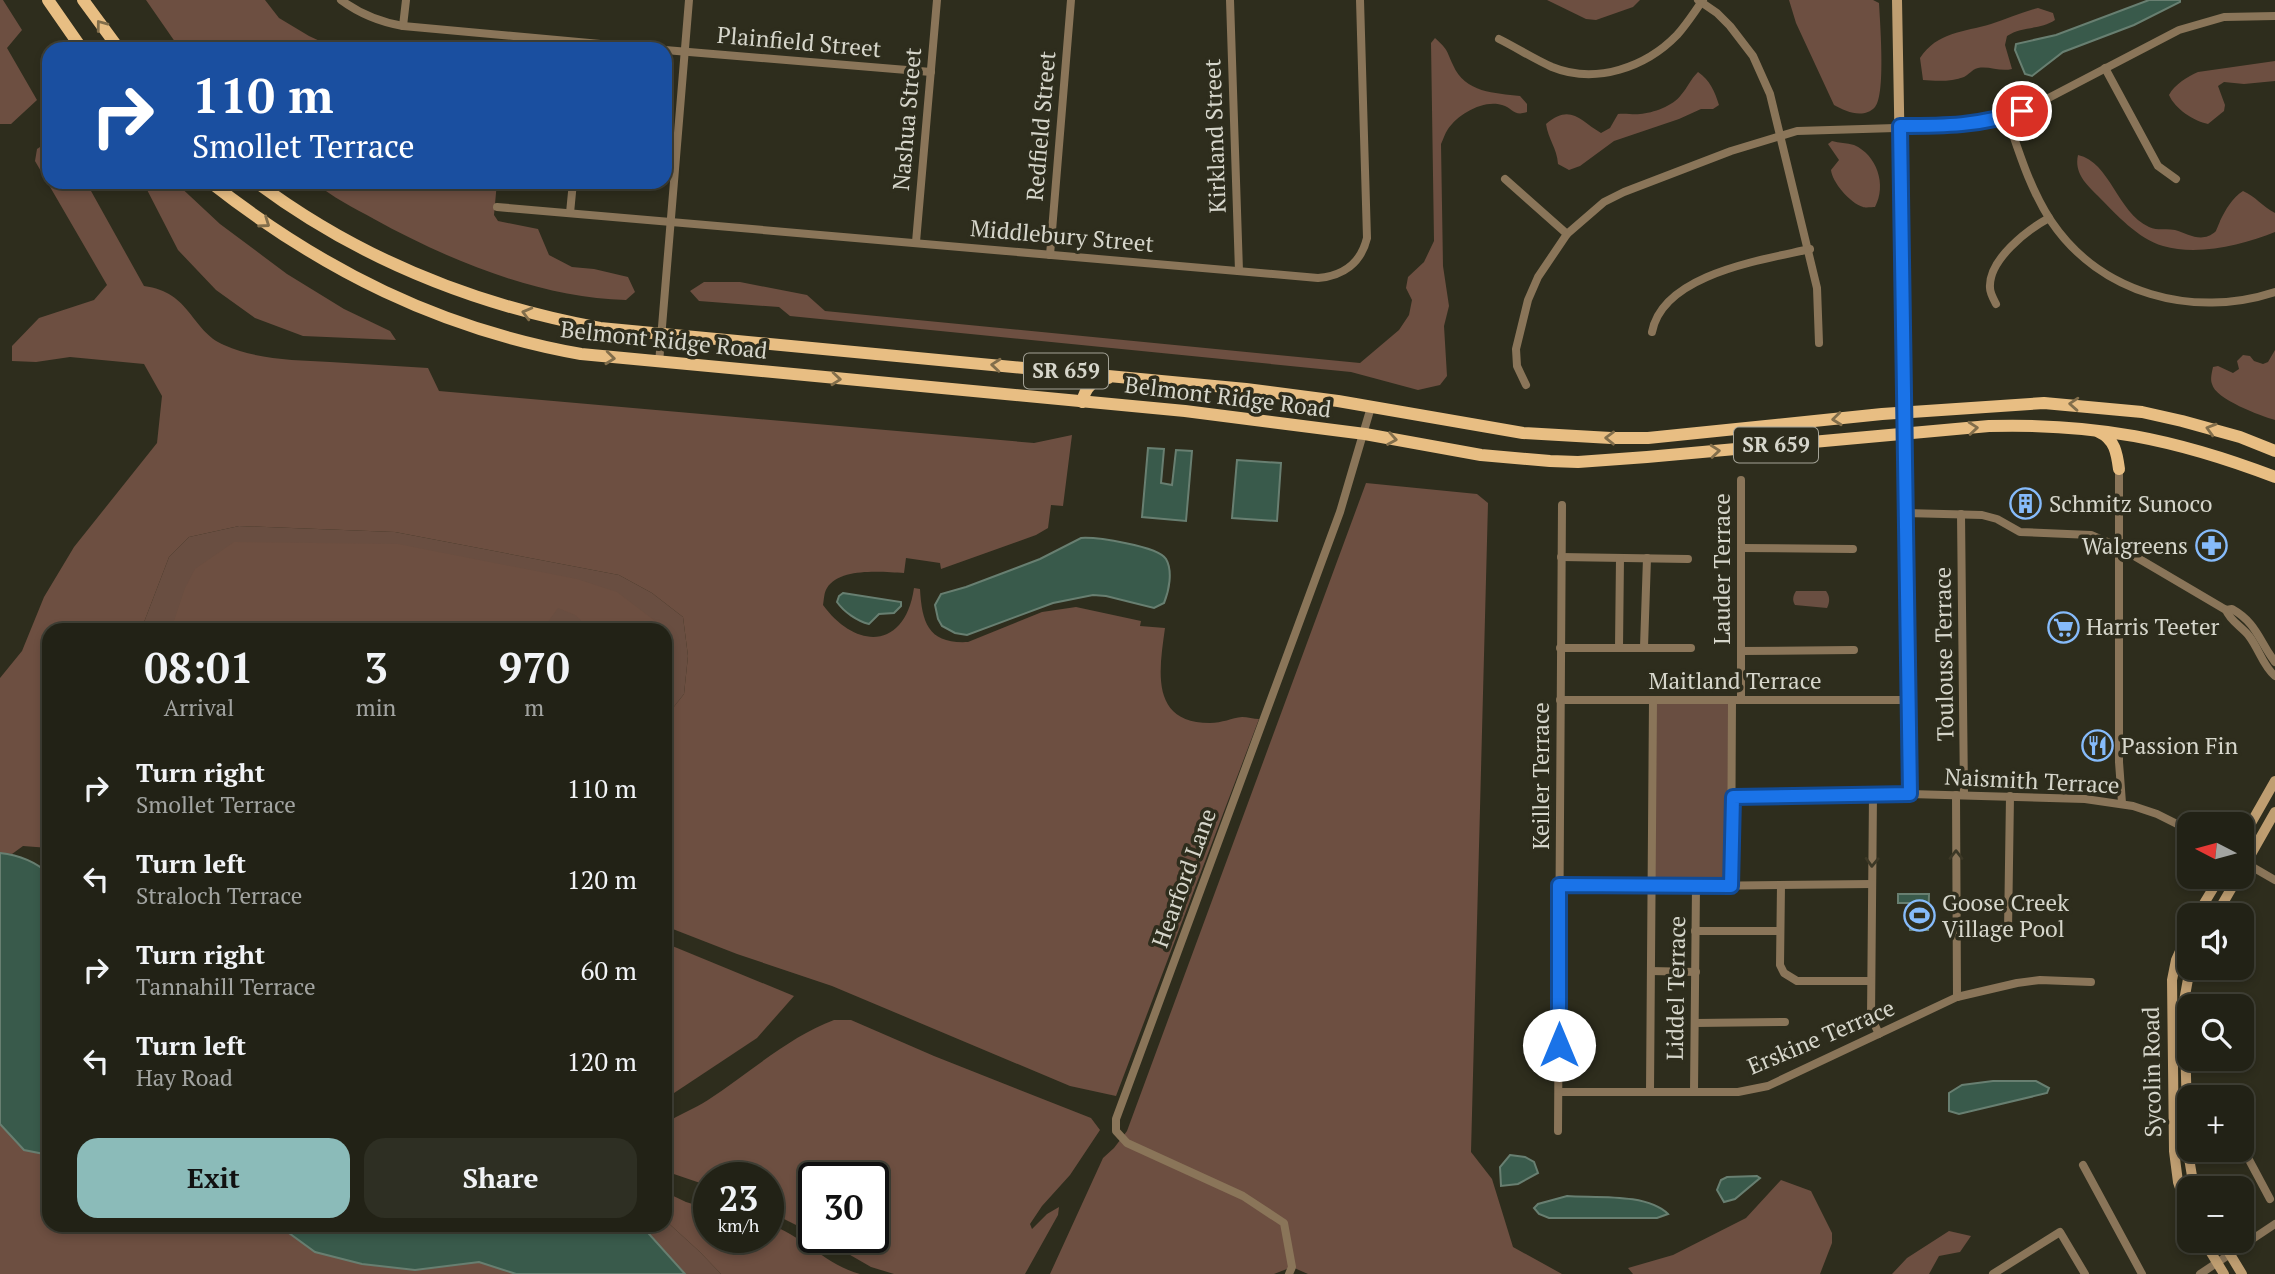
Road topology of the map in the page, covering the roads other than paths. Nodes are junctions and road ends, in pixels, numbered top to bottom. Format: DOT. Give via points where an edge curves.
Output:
graph roads {
  1 [pos="48,0"];
  2 [pos="83,0"];
  3 [pos="341,0"];
  4 [pos="407,0"];
  5 [pos="689,0"];
  6 [pos="937,0"];
  7 [pos="1071,0"];
  8 [pos="1230,0"];
  9 [pos="1360,0"];
  10 [pos="1898,0"];
  11 [pos="1701,1"];
  12 [pos="2275,16"];
  13 [pos="403,26"];
  14 [pos="1499,39"];
  15 [pos="77,42"];
  16 [pos="114,42"];
  17 [pos="556,42"];
  18 [pos="672,51"];
  19 [pos="684,52"];
  20 [pos="2105,68"];
  21 [pos="931,72"];
  22 [pos="2007,117"];
  23 [pos="1900,126"];
  24 [pos="1781,134"];
  25 [pos="1505,179"];
  26 [pos="2176,179"];
  27 [pos="219,189"];
  28 [pos="267,189"];
  29 [pos="572,189"];
  30 [pos="497,207"];
  31 [pos="570,214"];
  32 [pos="2049,218"];
  33 [pos="670,223"];
  34 [pos="1567,234"];
  35 [pos="916,242"];
  36 [pos="1810,249"];
  37 [pos="1050,254"];
  38 [pos="1239,271"];
  39 [pos="2275,292"];
  40 [pos="1996,304"];
  41 [pos="1652,332"];
  42 [pos="661,334"];
  43 [pos="1819,343"];
  44 [pos="659,363"];
  45 [pos="1119,376"];
  46 [pos="1526,385"];
  47 [pos="1082,402"];
  48 [pos="1371,407"];
  49 [pos="1905,412"];
  50 [pos="2089,428"];
  51 [pos="1365,434"];
  52 [pos="1905,434"];
  53 [pos="2275,451"];
  54 [pos="2119,469"];
  55 [pos="2275,477"];
  56 [pos="1741,480"];
  57 [pos="1562,505"];
  58 [pos="1905,513"];
  59 [pos="1961,513"];
  60 [pos="2119,547"];
  61 [pos="1741,548"];
  62 [pos="1853,549"];
  63 [pos="1561,556"];
  64 [pos="1620,558"];
  65 [pos="1647,558"];
  66 [pos="1688,559"];
  67 [pos="2226,610"];
  68 [pos="1619,647"];
  69 [pos="1644,647"];
  70 [pos="1560,648"];
  71 [pos="1690,648"];
  72 [pos="1741,650"];
  73 [pos="1854,650"];
  74 [pos="2275,662"];
  75 [pos="2275,676"];
  76 [pos="1560,700"];
  77 [pos="1653,700"];
  78 [pos="1737,700"];
  79 [pos="1909,700"];
  80 [pos="2275,781"];
  81 [pos="1873,794"];
  82 [pos="1910,794"];
  83 [pos="1960,795"];
  84 [pos="2010,796"];
  85 [pos="1733,797"];
  86 [pos="2122,803"];
  87 [pos="2275,812"];
  88 [pos="2254,818"];
  89 [pos="2177,824"];
  90 [pos="2254,847"];
  91 [pos="2254,870"];
  92 [pos="2275,880"];
  93 [pos="1871,884"];
  94 [pos="1559,885"];
  95 [pos="1781,885"];
  96 [pos="1652,886"];
  97 [pos="1696,886"];
  98 [pos="1731,886"];
  99 [pos="1695,931"];
  100 [pos="1780,931"];
  101 [pos="2008,931"];
  102 [pos="2177,958"];
  103 [pos="1651,971"];
  104 [pos="1696,972"];
  105 [pos="2188,980"];
  106 [pos="1871,981"];
  107 [pos="2091,982"];
  108 [pos="1956,997"];
  109 [pos="1785,1022"];
  110 [pos="1695,1023"];
  111 [pos="1879,1034"];
  112 [pos="1559,1091"];
  113 [pos="1650,1091"];
  114 [pos="1693,1091"];
  115 [pos="1558,1131"];
  116 [pos="2250,1162"];
  117 [pos="2083,1165"];
  118 [pos="2177,1176"];
  119 [pos="2192,1176"];
  120 [pos="2270,1199"];
  121 [pos="2275,1224"];
  122 [pos="2211,1253"];
  123 [pos="2230,1254"];
  124 [pos="2217,1263"];
  125 [pos="1289,1274"];
  126 [pos="1993,1274"];
  127 [pos="2085,1274"];
  128 [pos="2143,1274"];
  129 [pos="2200,1274"];
  130 [pos="2224,1274"];
  131 [pos="2242,1274"];
  1 -- 15 [label="main road"];
  16 -- 2 [label="main road, one-way"];
  3 -- 13 [label="street" via="365,15"];
  4 -- 13 [label="street"];
  5 -- 19 [label="street"];
  6 -- 21 [label="street, Nashua Street"];
  7 -- 37 [label="street, Redfield Street"];
  8 -- 38 [label="street, Kirkland Street"];
  9 -- 38 [label="street, Middlebury Street" via="1367,232 1363,250 1351,266 1329,277"];
  10 -- 23 [label="main road"];
  11 -- 14 [label="street" via="1678,33 1656,52 1611,72 1562,70"];
  11 -- 24 [label="street" via="1730,26 1753,56"];
  12 -- 20 [label="street" via="2201,22"];
  13 -- 17 [label="street"];
  18 -- 19 [label="street, Plainfield Street"];
  19 -- 21 [label="street, Plainfield Street"];
  19 -- 33 [label="street"];
  20 -- 22 [label="street"];
  20 -- 26 [label="street" via="2158,166"];
  21 -- 35 [label="street, Nashua Street"];
  22 -- 23 [label="street" via="1961,126"];
  22 -- 32 [label="street"];
  23 -- 24 [label="street"];
  23 -- 49 [label="main road"];
  24 -- 34 [label="street" via="1624,192 1604,202"];
  24 -- 36 [label="street"];
  25 -- 34 [label="street"];
  27 -- 44 [label="main road, Belmont Ridge Road / SR 659, one-way" via="314,256 436,315 533,346"];
  42 -- 28 [label="main road, Belmont Ridge Road / SR 659, one-way" via="545,318 478,299 355,245"];
  29 -- 31 [label="street"];
  30 -- 31 [label="street, Middlebury Street"];
  31 -- 33 [label="street, Middlebury Street"];
  32 -- 39 [label="street" via="2090,263 2122,284 2149,294 2213,303"];
  32 -- 40 [label="street" via="2017,240 1997,266 1990,288"];
  33 -- 35 [label="street, Middlebury Street"];
  33 -- 42 [label="street"];
  34 -- 46 [label="street" via="1538,277 1518,333 1517,366"];
  35 -- 37 [label="street, Middlebury Street"];
  36 -- 41 [label="street" via="1698,282 1658,313"];
  36 -- 43 [label="street"];
  37 -- 38 [label="street, Middlebury Street"];
  42 -- 44 [label="street"];
  45 -- 42 [label="main road, Belmont Ridge Road / SR 659, one-way"];
  44 -- 47 [label="main road, Belmont Ridge Road / SR 659, one-way"];
  45 -- 47 [label="main road" via="1094,381"];
  45 -- 48 [label="main road, Belmont Ridge Road / SR 659"];
  47 -- 51 [label="main road, Belmont Ridge Road / SR 659"];
  49 -- 48 [label="main road, Belmont Ridge Road / SR 659, one-way" via="1611,438 1523,433"];
  48 -- 51 [label="street, Hearford Lane"];
  49 -- 52 [label="main road"];
  53 -- 49 [label="main road, Belmont Ridge Road / SR 659, one-way" via="2182,421 2084,405 2044,402"];
  52 -- 50 [label="main road, Belmont Ridge Road / SR 659, one-way" via="1989,426"];
  50 -- 54 [label="main road" via="2113,443"];
  50 -- 55 [label="main road, Belmont Ridge Road / SR 659" via="2179,445"];
  51 -- 52 [label="main road, Belmont Ridge Road / SR 659, one-way" via="1491,456 1578,462"];
  51 -- 125 [label="street, Hearford Lane" via="1116,1119 1116,1131 1127,1143 1242,1196 1284,1223 1292,1267"];
  52 -- 58 [label="street"];
  54 -- 60 [label="street"];
  56 -- 61 [label="street, Lauder Terrace"];
  57 -- 63 [label="street, Keiller Terrace"];
  58 -- 59 [label="street"];
  58 -- 79 [label="street"];
  59 -- 60 [label="street" via="1993,517 2020,532 2091,534"];
  59 -- 83 [label="street, Toulouse Terrace"];
  60 -- 67 [label="street"];
  60 -- 86 [label="street"];
  61 -- 62 [label="street"];
  61 -- 72 [label="street, Lauder Terrace"];
  63 -- 64 [label="street"];
  63 -- 70 [label="street, Keiller Terrace"];
  64 -- 65 [label="street"];
  64 -- 68 [label="street"];
  65 -- 66 [label="street"];
  65 -- 69 [label="street"];
  67 -- 74 [label="street" via="2232,609 2250,622"];
  67 -- 75 [label="street"];
  68 -- 69 [label="street"];
  68 -- 70 [label="street"];
  69 -- 71 [label="street"];
  70 -- 76 [label="street, Keiller Terrace"];
  72 -- 73 [label="street"];
  72 -- 78 [label="street, Lauder Terrace"];
  76 -- 77 [label="street, Maitland Terrace"];
  76 -- 94 [label="street, Keiller Terrace"];
  77 -- 78 [label="street, Maitland Terrace"];
  77 -- 96 [label="street"];
  78 -- 79 [label="street, Maitland Terrace"];
  78 -- 85 [label="street, Lauder Terrace"];
  79 -- 82 [label="street"];
  80 -- 88 [label="main road"];
  81 -- 82 [label="street, Naismith Terrace"];
  81 -- 85 [label="street, Naismith Terrace"];
  81 -- 93 [label="street, one-way"];
  82 -- 83 [label="street, Naismith Terrace"];
  83 -- 84 [label="street, Naismith Terrace"];
  108 -- 83 [label="street, Toulouse Terrace, one-way"];
  84 -- 86 [label="street, Naismith Terrace"];
  84 -- 101 [label="street"];
  85 -- 98 [label="street, Lauder Terrace"];
  86 -- 89 [label="street, Naismith Terrace"];
  87 -- 90 [label="main road"];
  91 -- 92 [label="street"];
  93 -- 95 [label="street"];
  93 -- 106 [label="street"];
  94 -- 96 [label="street"];
  94 -- 112 [label="street, Keiller Terrace"];
  95 -- 98 [label="street"];
  95 -- 100 [label="street"];
  96 -- 97 [label="street"];
  96 -- 103 [label="street"];
  97 -- 98 [label="street"];
  97 -- 99 [label="street, Liddel Terrace"];
  99 -- 100 [label="street"];
  99 -- 104 [label="street, Liddel Terrace"];
  100 -- 106 [label="street" via="1780,965 1791,979"];
  102 -- 118 [label="main road, Sycolin Road" via="2172,980"];
  103 -- 104 [label="street"];
  103 -- 113 [label="street"];
  104 -- 110 [label="street, Liddel Terrace"];
  105 -- 119 [label="main road, Sycolin Road" via="2184,1001"];
  106 -- 111 [label="street" via="1871,1017"];
  107 -- 108 [label="street, Erskine Terrace" via="2040,980"];
  108 -- 111 [label="street, Erskine Terrace"];
  109 -- 110 [label="street"];
  110 -- 114 [label="street, Liddel Terrace"];
  111 -- 114 [label="street, Erskine Terrace" via="1768,1086 1738,1092"];
  112 -- 113 [label="street, Erskine Terrace"];
  112 -- 115 [label="street, Keiller Terrace"];
  113 -- 114 [label="street, Erskine Terrace"];
  116 -- 120 [label="street"];
  117 -- 128 [label="street"];
  121 -- 123 [label="street"];
  122 -- 124 [label="main road"];
  123 -- 124 [label="street"];
  123 -- 131 [label="main road"];
  124 -- 129 [label="street"];
  124 -- 130 [label="main road"];
  126 -- 127 [label="street" via="2060,1232"];
}
